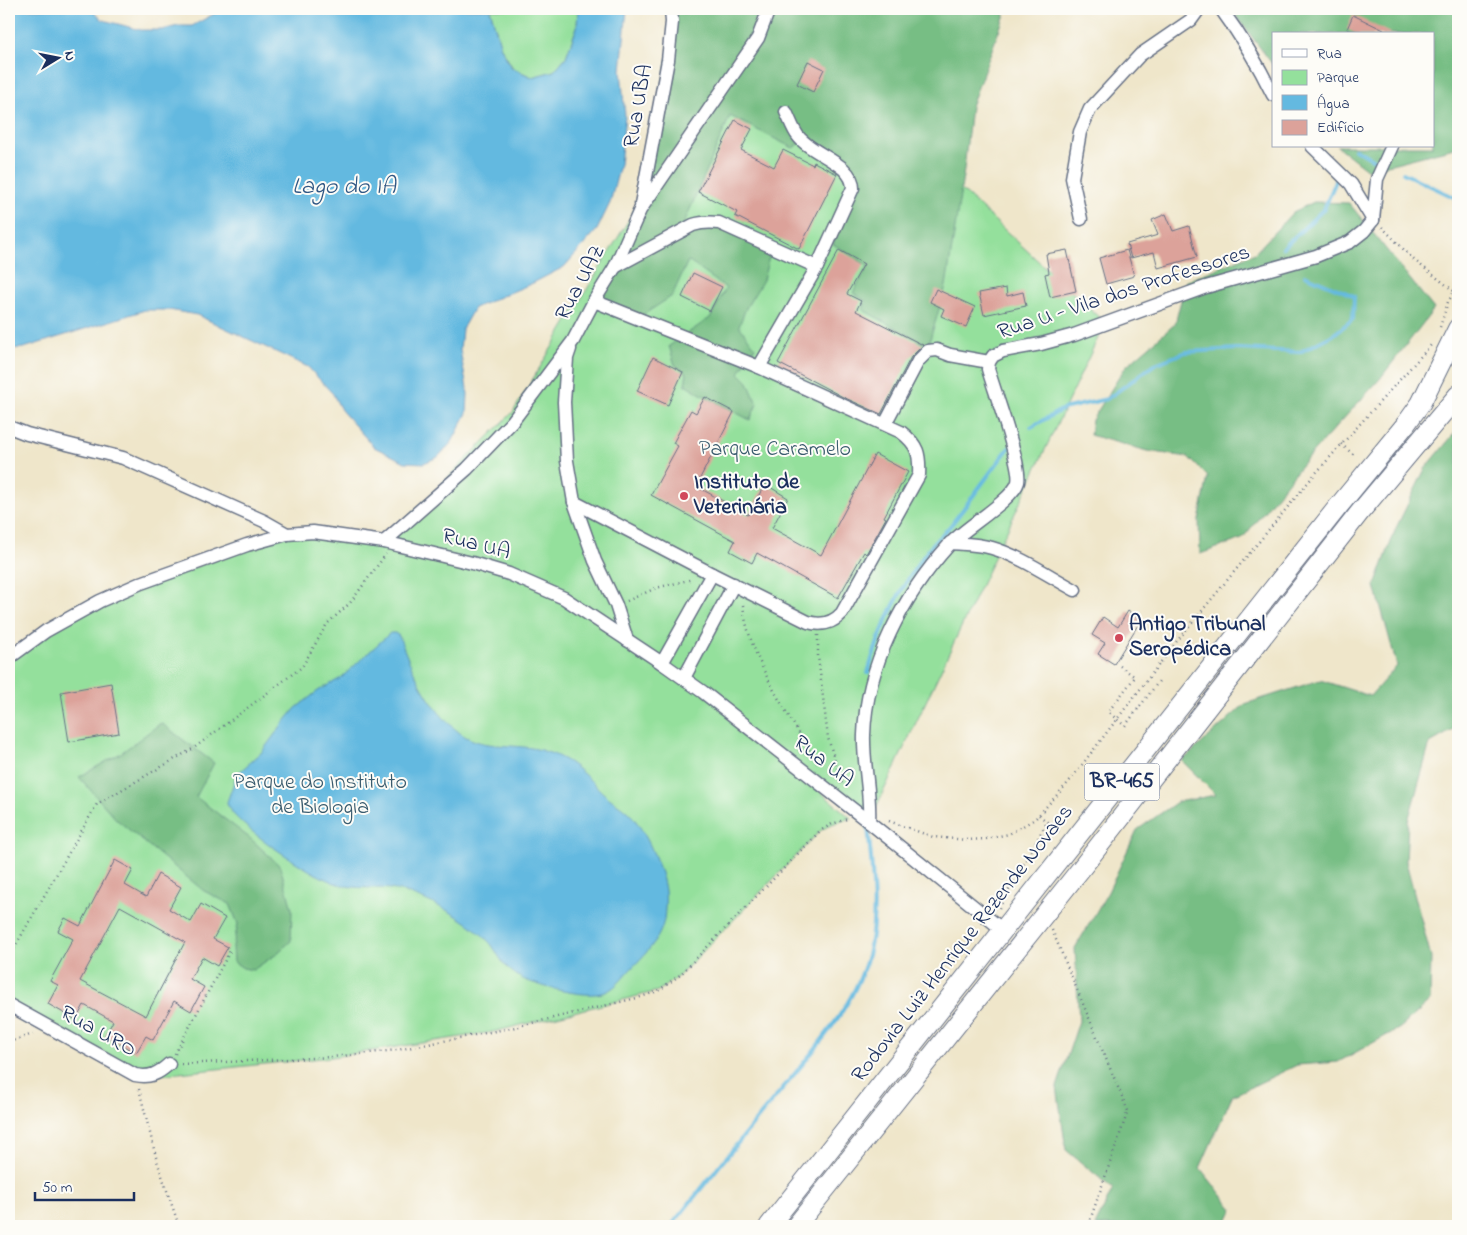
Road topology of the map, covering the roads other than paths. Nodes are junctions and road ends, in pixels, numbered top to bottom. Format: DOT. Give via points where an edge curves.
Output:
graph roads {
  1 [pos="671,9"];
  2 [pos="769,9"];
  3 [pos="1199,9"];
  4 [pos="1221,9"];
  5 [pos="1272,93"];
  6 [pos="786,112"];
  7 [pos="1314,148"];
  8 [pos="1391,148"];
  9 [pos="640,210"];
  10 [pos="1081,219"];
  11 [pos="1373,220"];
  12 [pos="615,267"];
  13 [pos="816,267"];
  14 [pos="594,301"];
  15 [pos="1458,328"];
  16 [pos="573,341"];
  17 [pos="988,362"];
  18 [pos="759,367"];
  19 [pos="1458,395"];
  20 [pos="885,424"];
  21 [pos="9,427"];
  22 [pos="574,502"];
  23 [pos="287,534"];
  24 [pos="950,543"];
  25 [pos="388,544"];
  26 [pos="712,574"];
  27 [pos="738,586"];
  28 [pos="1075,590"];
  29 [pos="627,640"];
  30 [pos="9,658"];
  31 [pos="662,663"];
  32 [pos="684,678"];
  33 [pos="869,822"];
  34 [pos="1004,931"];
  35 [pos="9,1005"];
  36 [pos="169,1064"];
  37 [pos="769,1226"];
  38 [pos="796,1226"];
  1 -- 9 [label="lane, Rua UBA" via="668,60"];
  2 -- 9 [label="lane, Rua UAZ" via="758,38"];
  3 -- 10 [label="lane" via="1190,20 1140,55 1090,109 1080,132 1072,178"];
  4 -- 5 [label="lane" via="1246,44"];
  6 -- 13 [label="lane" via="798,136 812,150 840,166 853,183"];
  7 -- 11 [label="lane" via="1351,184"];
  8 -- 11 [label="lane" via="1377,179"];
  9 -- 12 [label="lane, Rua UAZ"];
  11 -- 17 [label="lane, Rua U - Vila dos Professores" via="1358,237 1341,247 1206,287 1074,335 1003,352"];
  12 -- 13 [label="lane" via="700,222 719,223"];
  12 -- 14 [label="lane, Rua UAZ"];
  13 -- 18 [label="lane"];
  14 -- 16 [label="lane, Rua UAZ"];
  14 -- 18 [label="lane"];
  15 -- 34 [label="highway, Rodovia Luiz Henrique Rezende Novaes / BR-465" via="1421,403 1406,424"];
  16 -- 22 [label="lane" via="566,358 564,402 566,461"];
  16 -- 25 [label="lane, Rua UAZ" via="512,422"];
  17 -- 20 [label="lane" via="937,350 928,351 918,361"];
  17 -- 24 [label="lane, Rua U - Vila dos Professores" via="1019,479 1011,493"];
  18 -- 20 [label="lane"];
  19 -- 38 [label="highway, Rodovia Luiz Henrique Rezende Novaes / BR-465" via="1360,512"];
  20 -- 27 [label="lane" via="901,432 916,446 919,475 842,613 835,620 818,624 808,622"];
  21 -- 23 [label="lane" via="123,458 264,520"];
  22 -- 26 [label="lane"];
  22 -- 29 [label="lane"];
  23 -- 25 [label="lane, Rua UA" via="313,532"];
  23 -- 30 [label="lane, Rua UA" via="247,545 100,601"];
  24 -- 28 [label="lane" via="994,549"];
  24 -- 33 [label="lane, Rua U - Vila dos Professores" via="931,565 905,606 877,665 864,733"];
  25 -- 29 [label="lane, Rua UA" via="509,574 564,598"];
  26 -- 27 [label="lane"];
  26 -- 31 [label="lane"];
  27 -- 32 [label="lane"];
  29 -- 31 [label="lane, Rua UA"];
  31 -- 32 [label="lane, Rua UA"];
  32 -- 33 [label="lane, Rua UA"];
  33 -- 34 [label="lane, Rua UA"];
  34 -- 37 [label="highway, Rodovia Luiz Henrique Rezende Novaes / BR-465"];
  35 -- 36 [label="lane, Rua URO" via="135,1075 155,1074"];
}
